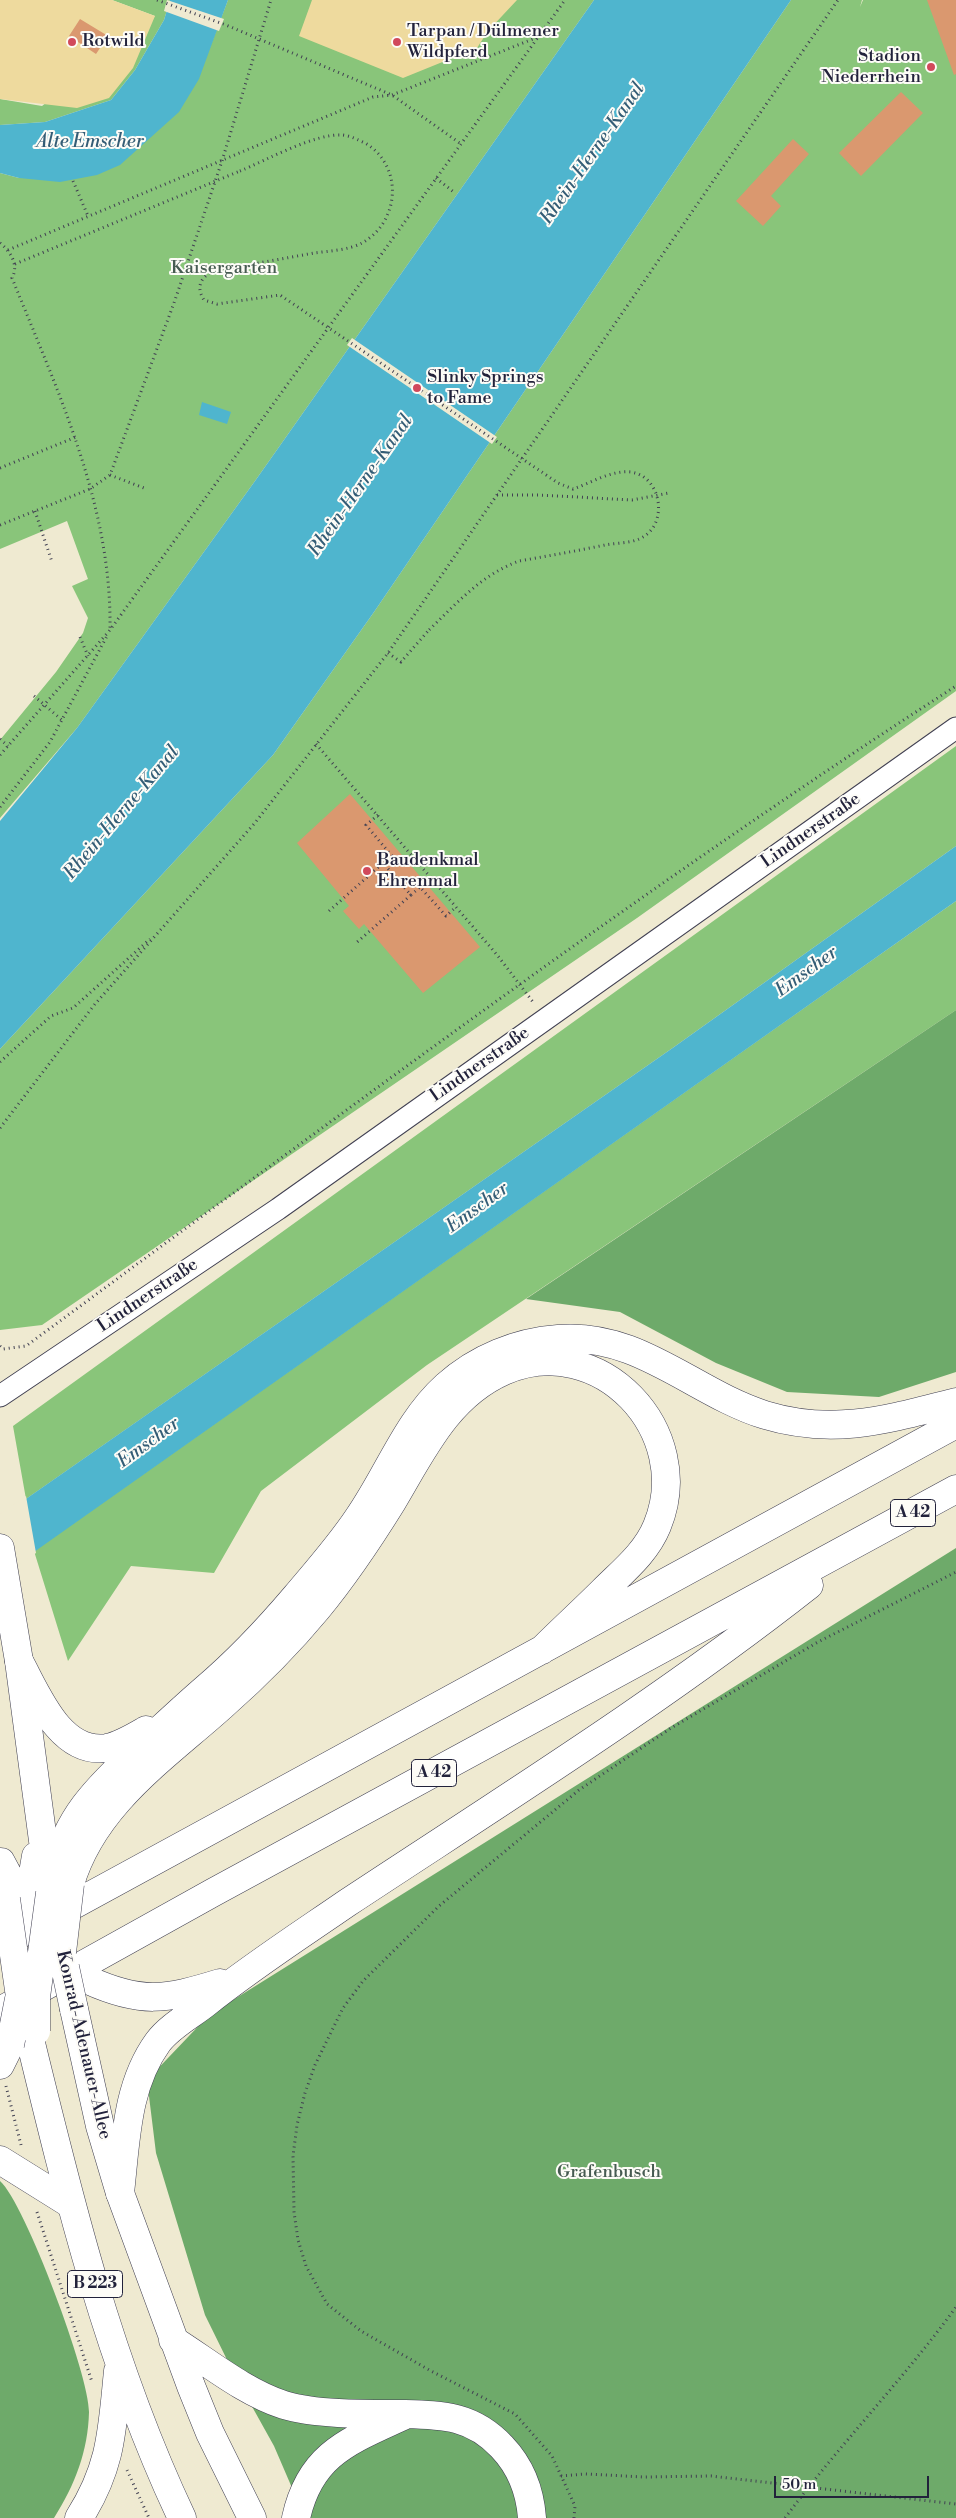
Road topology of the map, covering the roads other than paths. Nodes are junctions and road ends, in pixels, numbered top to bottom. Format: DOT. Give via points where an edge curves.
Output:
graph roads {
  1 [pos="956,728"];
  2 [pos="0,1396"];
  3 [pos="956,1402"];
  4 [pos="956,1424"];
  5 [pos="956,1489"];
  6 [pos="869,1537"];
  7 [pos="0,1548"];
  8 [pos="542,1650"];
  9 [pos="19,1661"];
  10 [pos="184,1707"];
  11 [pos="0,1860"];
  12 [pos="39,1886"];
  13 [pos="0,1945"];
  14 [pos="66,1957"];
  15 [pos="236,1978"];
  16 [pos="10,2004"];
  17 [pos="15,2048"];
  18 [pos="0,2160"];
  19 [pos="120,2194"];
  20 [pos="69,2203"];
  21 [pos="173,2340"];
  22 [pos="119,2364"];
  23 [pos="407,2414"];
  24 [pos="78,2518"];
  25 [pos="182,2518"];
  26 [pos="252,2518"];
  27 [pos="296,2518"];
  28 [pos="532,2518"];
  1 -- 2 [label="street, Lindnerstraße" via="278,1209"];
  3 -- 10 [label="main road" via="880,1422 821,1425 792,1422 737,1404 659,1361 612,1343 561,1338 511,1348 466,1371 428,1406 358,1519 296,1596 266,1632"];
  4 -- 8 [label="main road"];
  5 -- 6 [label="main road, A 42"];
  6 -- 15 [label="main road" via="753,1629 668,1689"];
  6 -- 16 [label="main road, A 42"];
  7 -- 9 [label="main road, Konrad-Adenauer-Allee / B 223"];
  8 -- 12 [label="main road" via="637,1558 656,1528 666,1492 666,1474 658,1438 640,1406 620,1387 597,1373 561,1363 525,1365 507,1370 475,1388 448,1414 425,1444 367,1541 313,1614 257,1674 119,1800 101,1820 82,1851"];
  8 -- 13 [label="main road"];
  9 -- 10 [label="main road" via="52,1719 66,1736 79,1744 107,1748 120,1744"];
  9 -- 12 [label="main road, Konrad-Adenauer-Allee / B 223" via="41,1828"];
  10 -- 12 [label="main road" via="95,1791 62,1842"];
  11 -- 12 [label="main road, Konrad-Adenauer-Allee / B 223"];
  12 -- 14 [label="main road"];
  12 -- 14 [label="main road, Konrad-Adenauer-Allee / B 223, bridge"];
  12 -- 16 [label="main road, Konrad-Adenauer-Allee / B 223, bridge"];
  14 -- 15 [label="main road" via="133,1996 166,1998 185,1995"];
  14 -- 16 [label="main road, bridge"];
  14 -- 17 [label="main road, bridge" via="36,1997"];
  14 -- 19 [label="main road, Konrad-Adenauer-Allee / B 223, bridge" via="74,2010 100,2126"];
  15 -- 19 [label="main road" via="159,2040 144,2064 130,2109"];
  16 -- 17 [label="main road, Konrad-Adenauer-Allee / B 223, bridge"];
  17 -- 20 [label="main road, Konrad-Adenauer-Allee / B 223" via="35,2061"];
  18 -- 20 [label="main road"];
  19 -- 21 [label="main road, Konrad-Adenauer-Allee / B 223"];
  20 -- 22 [label="main road, Konrad-Adenauer-Allee / B 223"];
  21 -- 23 [label="main road" via="258,2394 284,2405"];
  21 -- 26 [label="main road, Konrad-Adenauer-Allee / B 223" via="210,2433"];
  22 -- 24 [label="main road" via="112,2436 102,2474"];
  22 -- 25 [label="main road, Konrad-Adenauer-Allee / B 223" via="142,2429"];
  23 -- 27 [label="main road" via="358,2437 324,2461 303,2491"];
  23 -- 28 [label="main road" via="452,2417 484,2431 509,2455 526,2485"];
}
